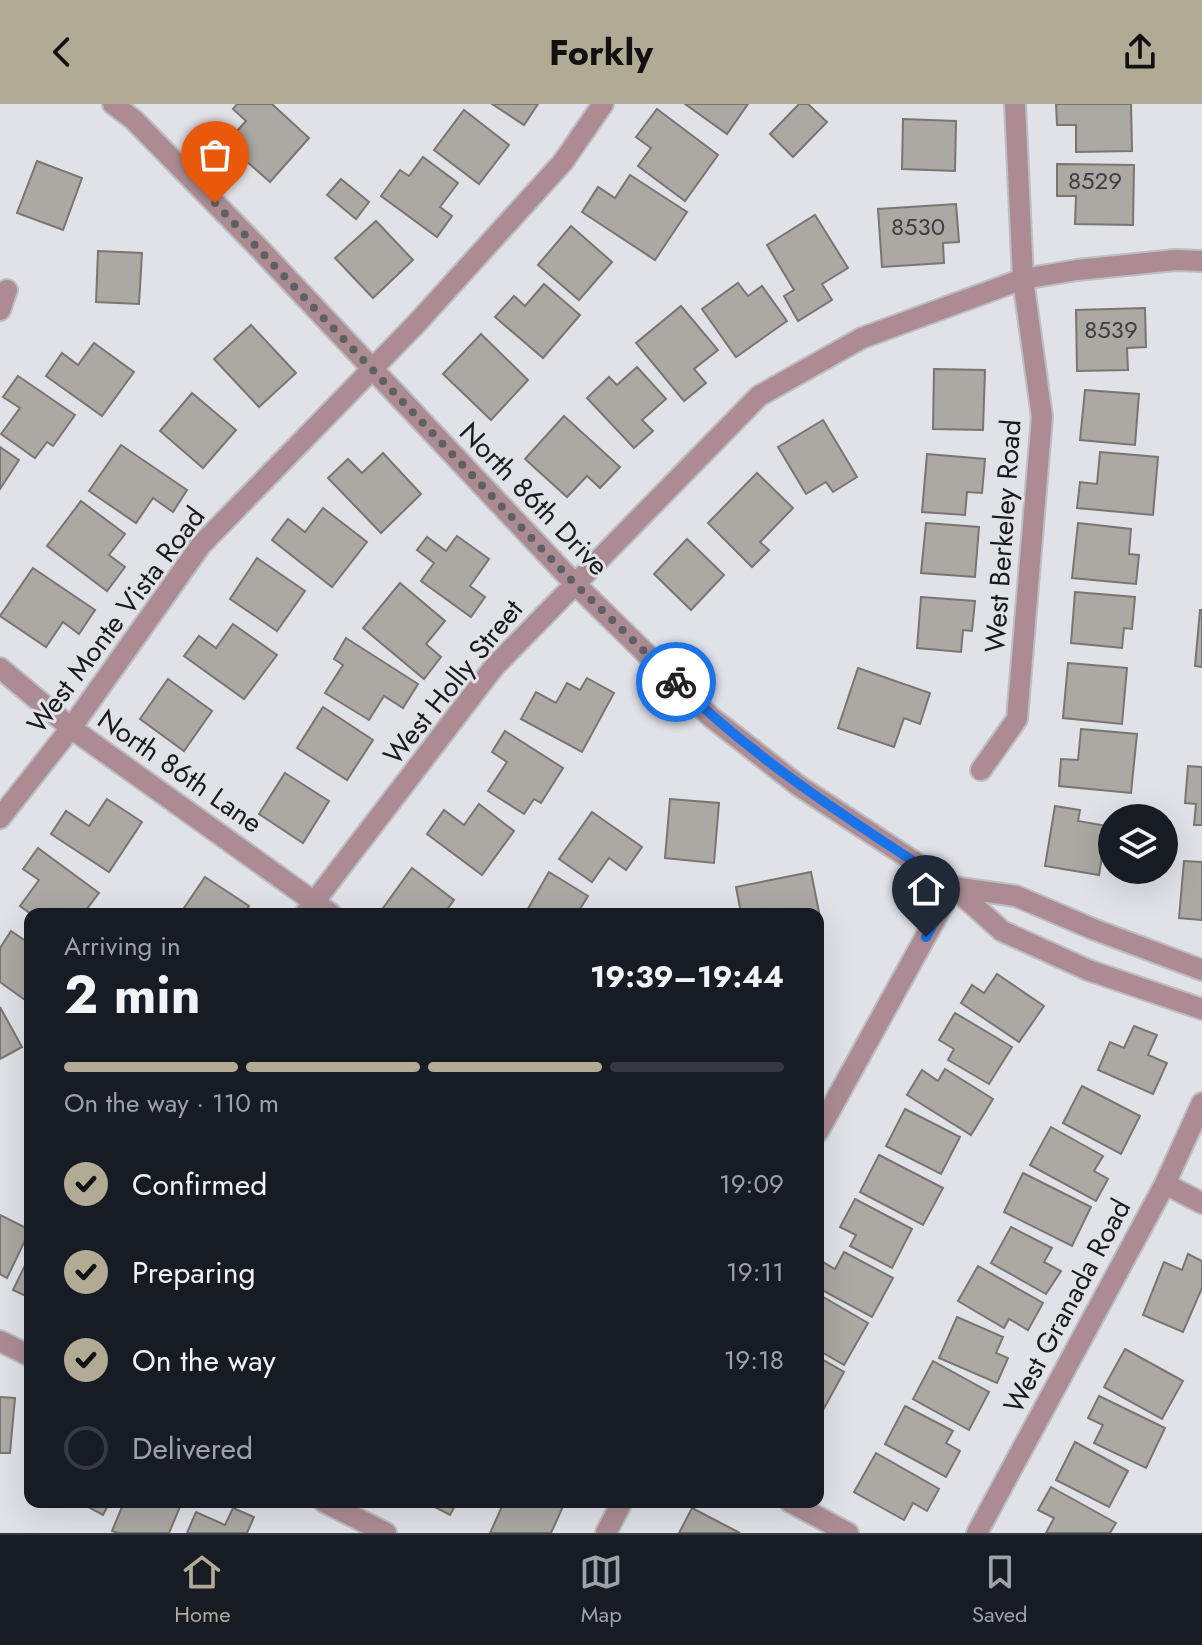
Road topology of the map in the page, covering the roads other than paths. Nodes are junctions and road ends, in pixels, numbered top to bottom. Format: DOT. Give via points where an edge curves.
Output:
graph roads {
  1 [pos="113,104"];
  2 [pos="148,104"];
  3 [pos="603,104"];
  4 [pos="1015,104"];
  5 [pos="134,120"];
  6 [pos="1202,261"];
  7 [pos="1023,279"];
  8 [pos="7,290"];
  9 [pos="0,310"];
  10 [pos="372,369"];
  11 [pos="574,583"];
  12 [pos="0,668"];
  13 [pos="71,728"];
  14 [pos="981,770"];
  15 [pos="0,818"];
  16 [pos="953,887"];
  17 [pos="310,907"];
  18 [pos="1202,970"];
  19 [pos="1202,1009"];
  20 [pos="1202,1103"];
  21 [pos="824,1121"];
  22 [pos="1165,1184"];
  23 [pos="1202,1203"];
  24 [pos="0,1341"];
  25 [pos="24,1353"];
  26 [pos="336,1508"];
  27 [pos="619,1508"];
  28 [pos="801,1508"];
  29 [pos="386,1533"];
  30 [pos="606,1533"];
  31 [pos="848,1533"];
  32 [pos="977,1533"];
  1 -- 5 [label="street, North 86th Drive"];
  2 -- 5 [label="street"];
  3 -- 10 [label="street, West Monte Vista Road" via="563,162"];
  4 -- 7 [label="street, West Berkeley Road"];
  5 -- 10 [label="street, North 86th Drive"];
  6 -- 7 [label="street, West Holly Street"];
  7 -- 11 [label="street, West Holly Street" via="862,338 759,396"];
  7 -- 14 [label="street, West Berkeley Road" via="1042,417 1020,687 1017,719"];
  8 -- 9 [label="street"];
  10 -- 11 [label="street, North 86th Drive"];
  10 -- 13 [label="street, West Monte Vista Road" via="201,545"];
  11 -- 16 [label="street, North 86th Drive" via="711,717 799,786"];
  11 -- 17 [label="street, West Holly Street" via="494,667"];
  12 -- 13 [label="street, North 86th Lane"];
  13 -- 15 [label="street, West Monte Vista Road"];
  13 -- 17 [label="street, North 86th Lane"];
  16 -- 18 [label="street, North 86th Drive" via="1016,896"];
  16 -- 19 [label="street, North 86th Drive" via="1002,931 1088,970"];
  16 -- 21 [label="street"];
  20 -- 22 [label="street, West Granada Road"];
  22 -- 23 [label="street"];
  22 -- 32 [label="street, West Granada Road"];
  24 -- 25 [label="street"];
  26 -- 29 [label="street"];
  27 -- 30 [label="street"];
  28 -- 31 [label="street"];
}
